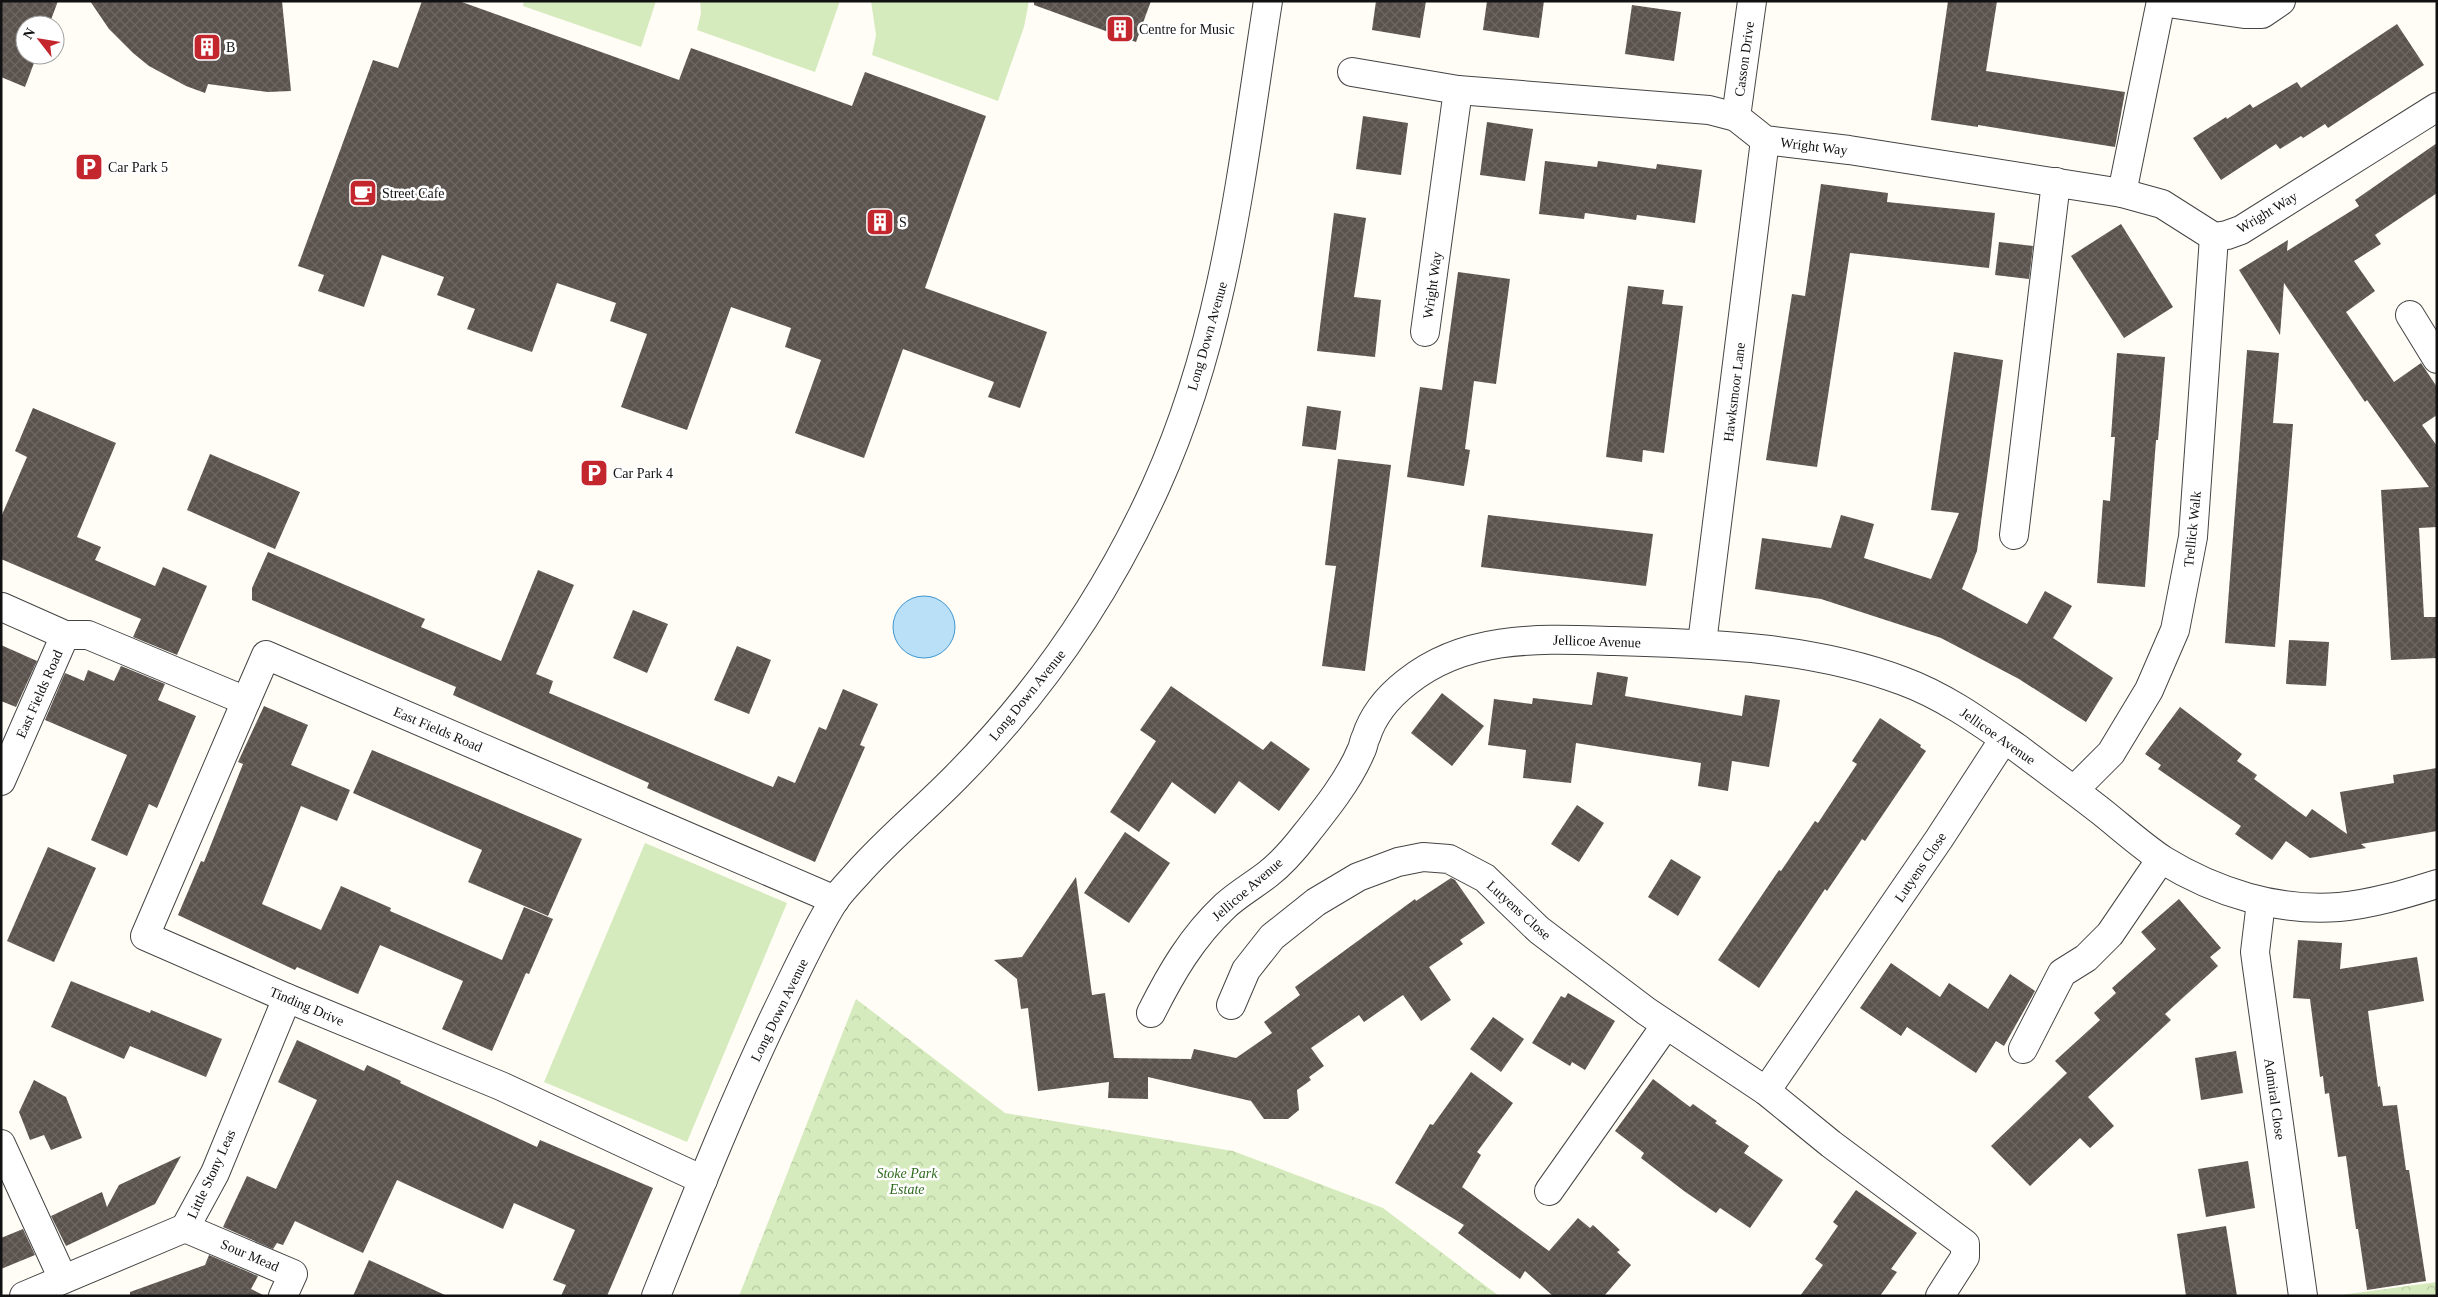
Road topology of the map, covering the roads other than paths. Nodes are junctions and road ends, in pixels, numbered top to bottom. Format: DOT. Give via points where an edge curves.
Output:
graph roads {
  1 [pos="1268,1"];
  2 [pos="1752,1"];
  3 [pos="2281,1"];
  4 [pos="2161,2"];
  5 [pos="1352,72"];
  6 [pos="1458,90"];
  7 [pos="2437,107"];
  8 [pos="1736,117"];
  9 [pos="1765,140"];
  10 [pos="2056,182"];
  11 [pos="2122,193"];
  12 [pos="2214,237"];
  13 [pos="2410,315"];
  14 [pos="1425,332"];
  15 [pos="2437,359"];
  16 [pos="2014,534"];
  17 [pos="2,607"];
  18 [pos="65,635"];
  19 [pos="1702,644"];
  20 [pos="246,701"];
  21 [pos="2004,739"];
  22 [pos="1,781"];
  23 [pos="2074,790"];
  24 [pos="2161,859"];
  25 [pos="2437,884"];
  26 [pos="835,900"];
  27 [pos="2261,902"];
  28 [pos="287,998"];
  29 [pos="1231,1005"];
  30 [pos="1151,1013"];
  31 [pos="1666,1024"];
  32 [pos="2023,1049"];
  33 [pos="1766,1092"];
  34 [pos="1,1144"];
  35 [pos="702,1180"];
  36 [pos="1549,1191"];
  37 [pos="185,1228"];
  38 [pos="63,1279"];
  39 [pos="24,1296"];
  40 [pos="283,1296"];
  41 [pos="656,1296"];
  42 [pos="1940,1296"];
  43 [pos="2303,1296"];
  1 -- 26 [label="street, Long Down Avenue" via="1223,284 1183,420 1156,486 1093,604 1036,688 975,757 897,832"];
  2 -- 8 [label="street, Casson Drive"];
  3 -- 4 [label="street" via="2262,14"];
  4 -- 11 [label="street"];
  5 -- 6 [label="street, Wright Way"];
  6 -- 8 [label="street, Wright Way" via="1687,107"];
  6 -- 14 [label="street, Wright Way"];
  7 -- 12 [label="street, Wright Way" via="2241,230"];
  8 -- 9 [label="street, Wright Way"];
  9 -- 10 [label="street, Wright Way"];
  9 -- 19 [label="street, Hawksmoor Lane"];
  10 -- 11 [label="street, Wright Way"];
  10 -- 16 [label="street"];
  11 -- 12 [label="street, Wright Way" via="2162,204"];
  12 -- 23 [label="street, Trellick Walk" via="2193,537 2175,630 2149,690 2111,754"];
  13 -- 15 [label="street"];
  17 -- 18 [label="street, East Fields Road"];
  18 -- 20 [label="street, East Fields Road" via="88,635"];
  18 -- 22 [label="street, East Fields Road"];
  19 -- 21 [label="street, Jellicoe Avenue" via="1790,651 1903,680 1955,706"];
  19 -- 30 [label="street, Jellicoe Avenue" via="1545,639 1509,641 1455,654 1409,680 1374,718 1362,751 1331,801 1302,839 1271,871 1227,904 1194,938"];
  20 -- 26 [label="street, East Fields Road" via="266,655"];
  20 -- 28 [label="street, Tinding Drive" via="145,936"];
  21 -- 23 [label="street, Jellicoe Avenue"];
  21 -- 33 [label="street, Lutyens Close"];
  23 -- 24 [label="street, Jellicoe Avenue"];
  24 -- 27 [label="street, Jellicoe Avenue" via="2197,878"];
  24 -- 32 [label="street" via="2110,934 2086,958 2062,973"];
  25 -- 27 [label="street, Jellicoe Avenue" via="2368,903 2335,907 2296,907"];
  26 -- 35 [label="street, Long Down Avenue" via="766,1035"];
  27 -- 43 [label="street, Admiral Close" via="2255,952"];
  28 -- 35 [label="street, Tinding Drive" via="500,1086"];
  28 -- 37 [label="street, Little Stony Leas" via="214,1173"];
  29 -- 31 [label="street, Lutyens Close" via="1246,970 1272,937 1316,902 1358,877 1398,862 1423,857 1449,859 1485,878 1539,930"];
  31 -- 33 [label="street, Lutyens Close"];
  31 -- 36 [label="street"];
  33 -- 42 [label="street, Lutyens Close" via="1965,1244 1965,1257"];
  34 -- 38 [label="street"];
  35 -- 41 [label="street, Long Down Avenue"];
  37 -- 38 [label="street, Little Stony Leas"];
  37 -- 40 [label="street, Sour Mead" via="293,1274"];
  38 -- 39 [label="street, Little Stony Leas"];
}
